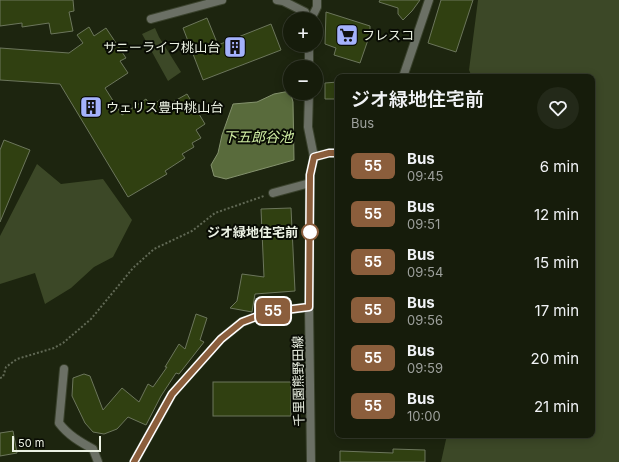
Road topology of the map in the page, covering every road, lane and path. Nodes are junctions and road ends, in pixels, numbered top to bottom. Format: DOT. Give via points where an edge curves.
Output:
graph roads {
  1 [pos="222,0"];
  2 [pos="277,0"];
  3 [pos="317,0"];
  4 [pos="428,0"];
  5 [pos="305,12"];
  6 [pos="315,12"];
  7 [pos="151,19"];
  8 [pos="404,74"];
  9 [pos="308,100"];
  10 [pos="335,153"];
  11 [pos="314,157"];
  12 [pos="310,183"];
  13 [pos="273,193"];
  14 [pos="309,307"];
  15 [pos="64,369"];
  16 [pos="0,378"];
  17 [pos="98,462"];
  18 [pos="134,462"];
  19 [pos="311,462"];
  1 -- 7 [label="street"];
  2 -- 5 [label="street"];
  3 -- 6 [label="street"];
  4 -- 8 [label="street"];
  9 -- 11 [label="street" via="308,127"];
  10 -- 11 [label="street"];
  11 -- 12 [label="street, 千里園熊野田線"];
  12 -- 13 [label="street"];
  12 -- 14 [label="street, 千里園熊野田線"];
  13 -- 16 [label="path" via="214,213 192,231 154,249 133,268 91,319 54,348 17,359 6,367 3,377"];
  14 -- 18 [label="street" via="269,312 242,322 221,339 172,394"];
  14 -- 19 [label="street, 千里園熊野田線"];
  15 -- 17 [label="street" via="59,423 66,432 93,449"];
}
